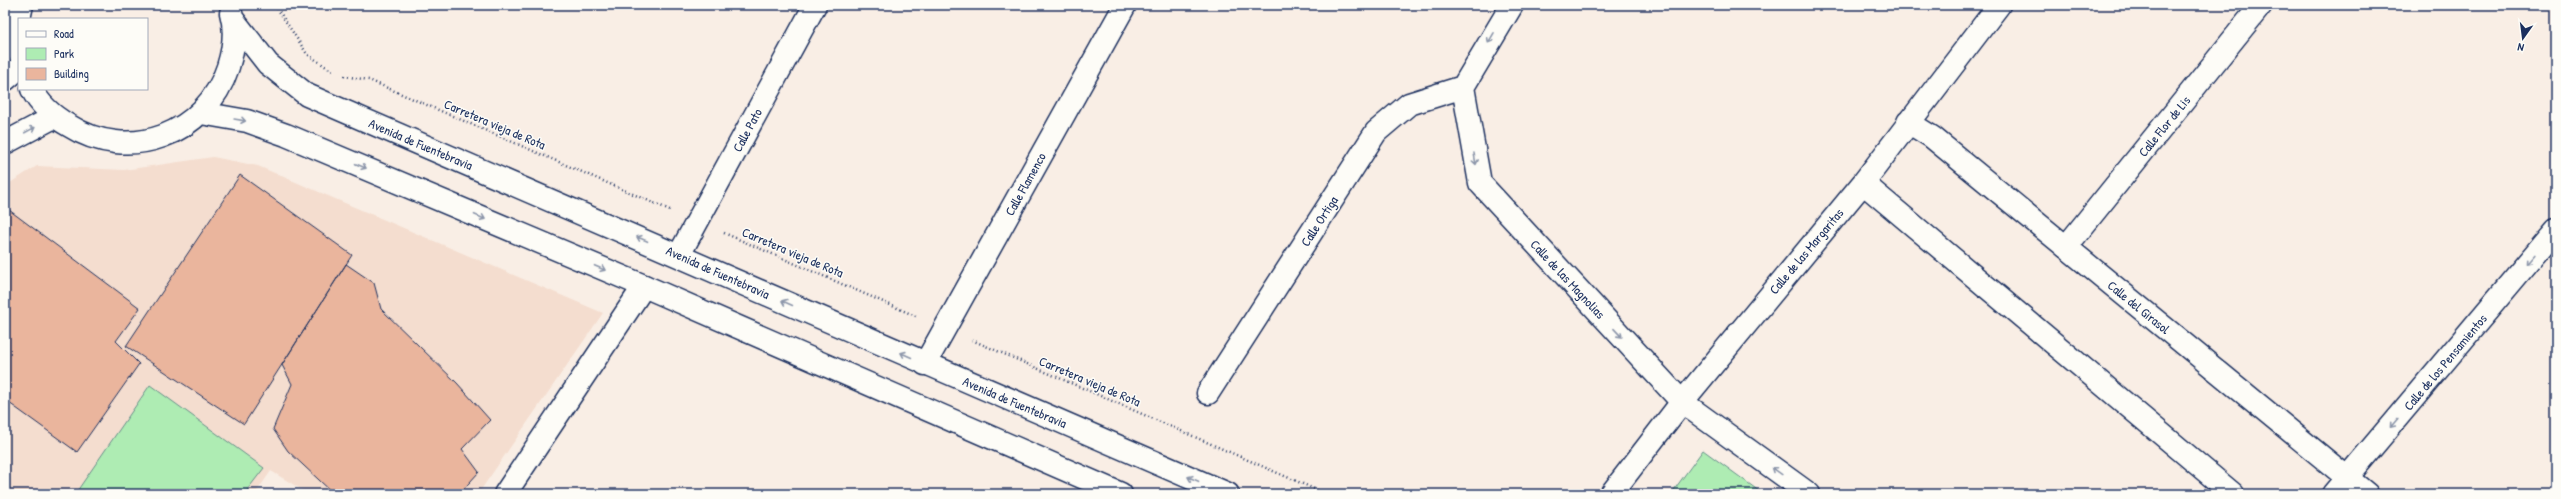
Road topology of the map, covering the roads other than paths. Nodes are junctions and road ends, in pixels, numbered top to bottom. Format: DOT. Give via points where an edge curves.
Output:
graph roads {
  1 [pos="22,5"];
  2 [pos="814,5"];
  3 [pos="1125,5"];
  4 [pos="1512,5"];
  5 [pos="1999,5"];
  6 [pos="2262,5"];
  7 [pos="230,11"];
  8 [pos="11,22"];
  9 [pos="18,49"];
  10 [pos="18,69"];
  11 [pos="5,80"];
  12 [pos="1463,87"];
  13 [pos="33,90"];
  14 [pos="201,113"];
  15 [pos="54,117"];
  16 [pos="1908,122"];
  17 [pos="5,143"];
  18 [pos="1862,183"];
  19 [pos="2556,229"];
  20 [pos="2066,248"];
  21 [pos="679,255"];
  22 [pos="644,286"];
  23 [pos="925,364"];
  24 [pos="1208,393"];
  25 [pos="1682,402"];
  26 [pos="2348,478"];
  27 [pos="505,494"];
  28 [pos="1121,494"];
  29 [pos="1228,494"];
  30 [pos="1611,494"];
  31 [pos="1809,494"];
  32 [pos="2233,494"];
  33 [pos="2333,494"];
  34 [pos="2367,494"];
  1 -- 8 [label="street"];
  2 -- 21 [label="street, Calle Pato"];
  3 -- 23 [label="street, Calle Flamenco"];
  4 -- 12 [label="street, one-way"];
  5 -- 16 [label="street, Calle de las Margaritas"];
  6 -- 20 [label="street, Calle Flor de Lis"];
  7 -- 14 [label="street" via="232,52 222,85"];
  21 -- 7 [label="street, Avenida de Fuentebravia, one-way" via="307,94 268,64"];
  8 -- 9 [label="street"];
  10 -- 11 [label="street"];
  12 -- 24 [label="street, Calle Ortiga" via="1409,104 1376,132"];
  12 -- 25 [label="street, Calle de las Magnolias, one-way" via="1480,184"];
  13 -- 15 [label="street"];
  14 -- 15 [label="street" via="175,132 145,142 113,143 82,134"];
  14 -- 22 [label="street, one-way" via="247,121 286,135"];
  17 -- 15 [label="street, one-way"];
  16 -- 18 [label="street, Calle de las Margaritas"];
  16 -- 20 [label="street, Calle del Girasol" via="1932,137"];
  18 -- 25 [label="street, Calle de las Margaritas"];
  18 -- 32 [label="street"];
  19 -- 26 [label="street, Calle de los Pensamientos, one-way"];
  20 -- 26 [label="street, Calle del Girasol"];
  23 -- 21 [label="street, Avenida de Fuentebravia, one-way"];
  22 -- 27 [label="street"];
  22 -- 28 [label="street"];
  29 -- 23 [label="street, Avenida de Fuentebravia, one-way"];
  25 -- 30 [label="street, Calle de las Margaritas"];
  31 -- 25 [label="street, Calle de las Magnolias, one-way"];
  26 -- 33 [label="street, Calle de los Pensamientos"];
  26 -- 34 [label="street, Calle del Girasol"];
}
